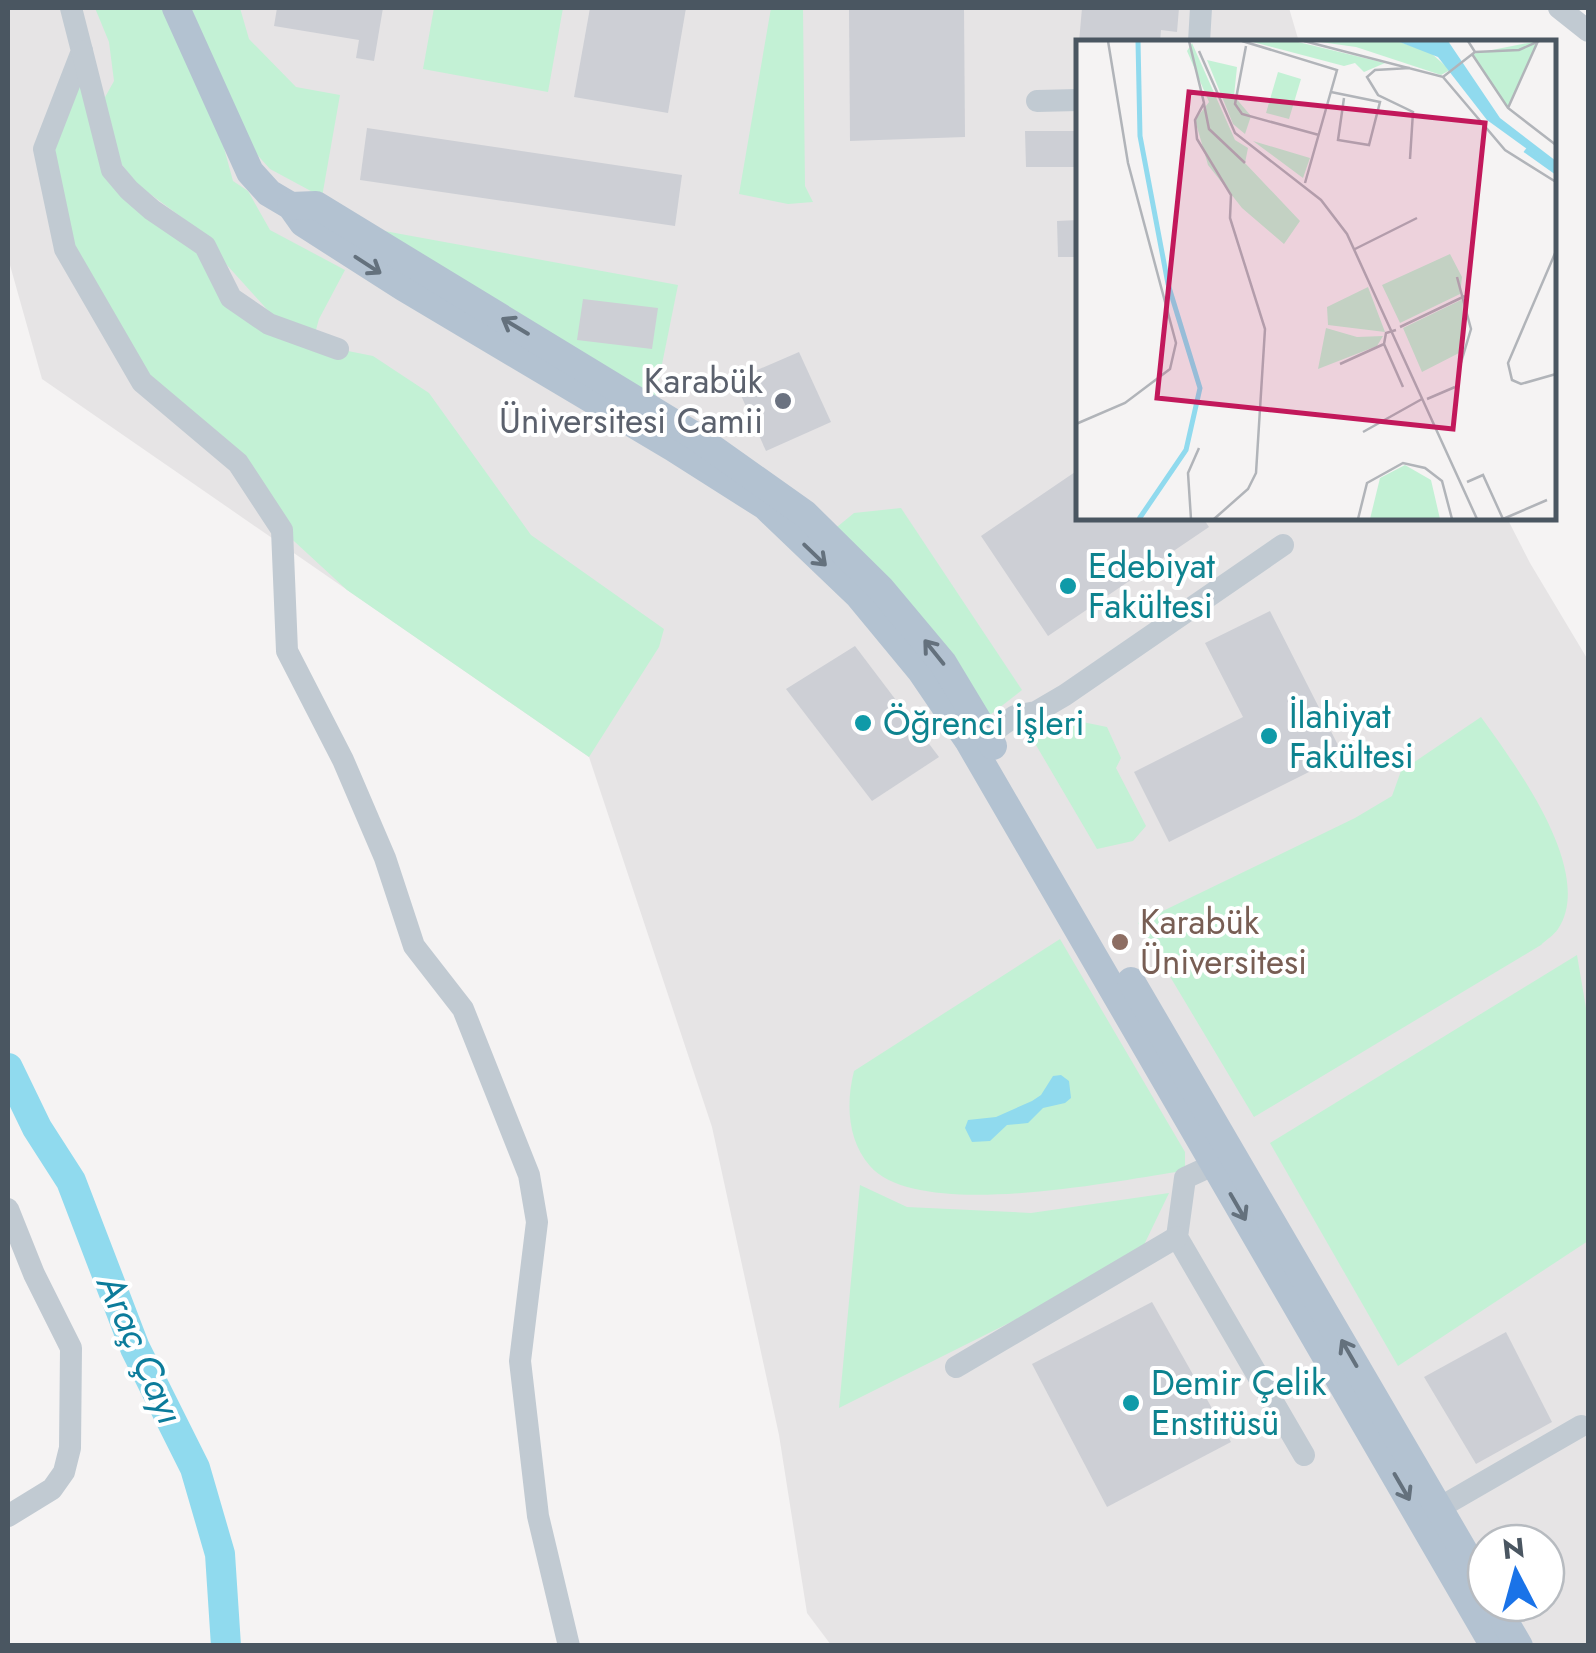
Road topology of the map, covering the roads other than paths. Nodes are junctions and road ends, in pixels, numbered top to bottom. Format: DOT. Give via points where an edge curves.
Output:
graph roads {
  1 [pos="71,8"];
  2 [pos="176,8"];
  3 [pos="1201,8"];
  4 [pos="1560,8"];
  5 [pos="1588,31"];
  6 [pos="1199,40"];
  7 [pos="82,51"];
  8 [pos="1076,100"];
  9 [pos="1036,101"];
  10 [pos="338,350"];
  11 [pos="1284,545"];
  12 [pos="980,741"];
  13 [pos="1224,1160"];
  14 [pos="8,1209"];
  15 [pos="1177,1238"];
  16 [pos="956,1367"];
  17 [pos="1581,1426"];
  18 [pos="1304,1455"];
  19 [pos="1439,1508"];
  20 [pos="8,1516"];
  21 [pos="1466,1555"];
  22 [pos="1506,1623"];
  23 [pos="570,1646"];
  24 [pos="1494,1646"];
  25 [pos="1519,1646"];
  1 -- 7 [label="street"];
  2 -- 12 [label="main road" via="250,172 269,193 403,288 765,506 859,596"];
  3 -- 6 [label="street"];
  4 -- 5 [label="street"];
  7 -- 10 [label="street" via="112,170 128,190 205,246 231,298 270,324"];
  7 -- 23 [label="street" via="44,150 65,249 142,382 238,463 282,530 288,651 386,858 414,946 463,1009 529,1175 537,1222 520,1361 538,1516"];
  8 -- 9 [label="street"];
  11 -- 12 [label="street" via="1065,696 1015,716"];
  12 -- 13 [label="main road" via="1084,935"];
  13 -- 15 [label="street" via="1185,1178"];
  19 -- 13 [label="main road, one-way"];
  13 -- 24 [label="main road, one-way"];
  14 -- 20 [label="street" via="70,1348 70,1448 52,1489"];
  15 -- 16 [label="street"];
  15 -- 18 [label="street"];
  17 -- 19 [label="street"];
  19 -- 21 [label="main road"];
  22 -- 25 [label="main road"];
}
